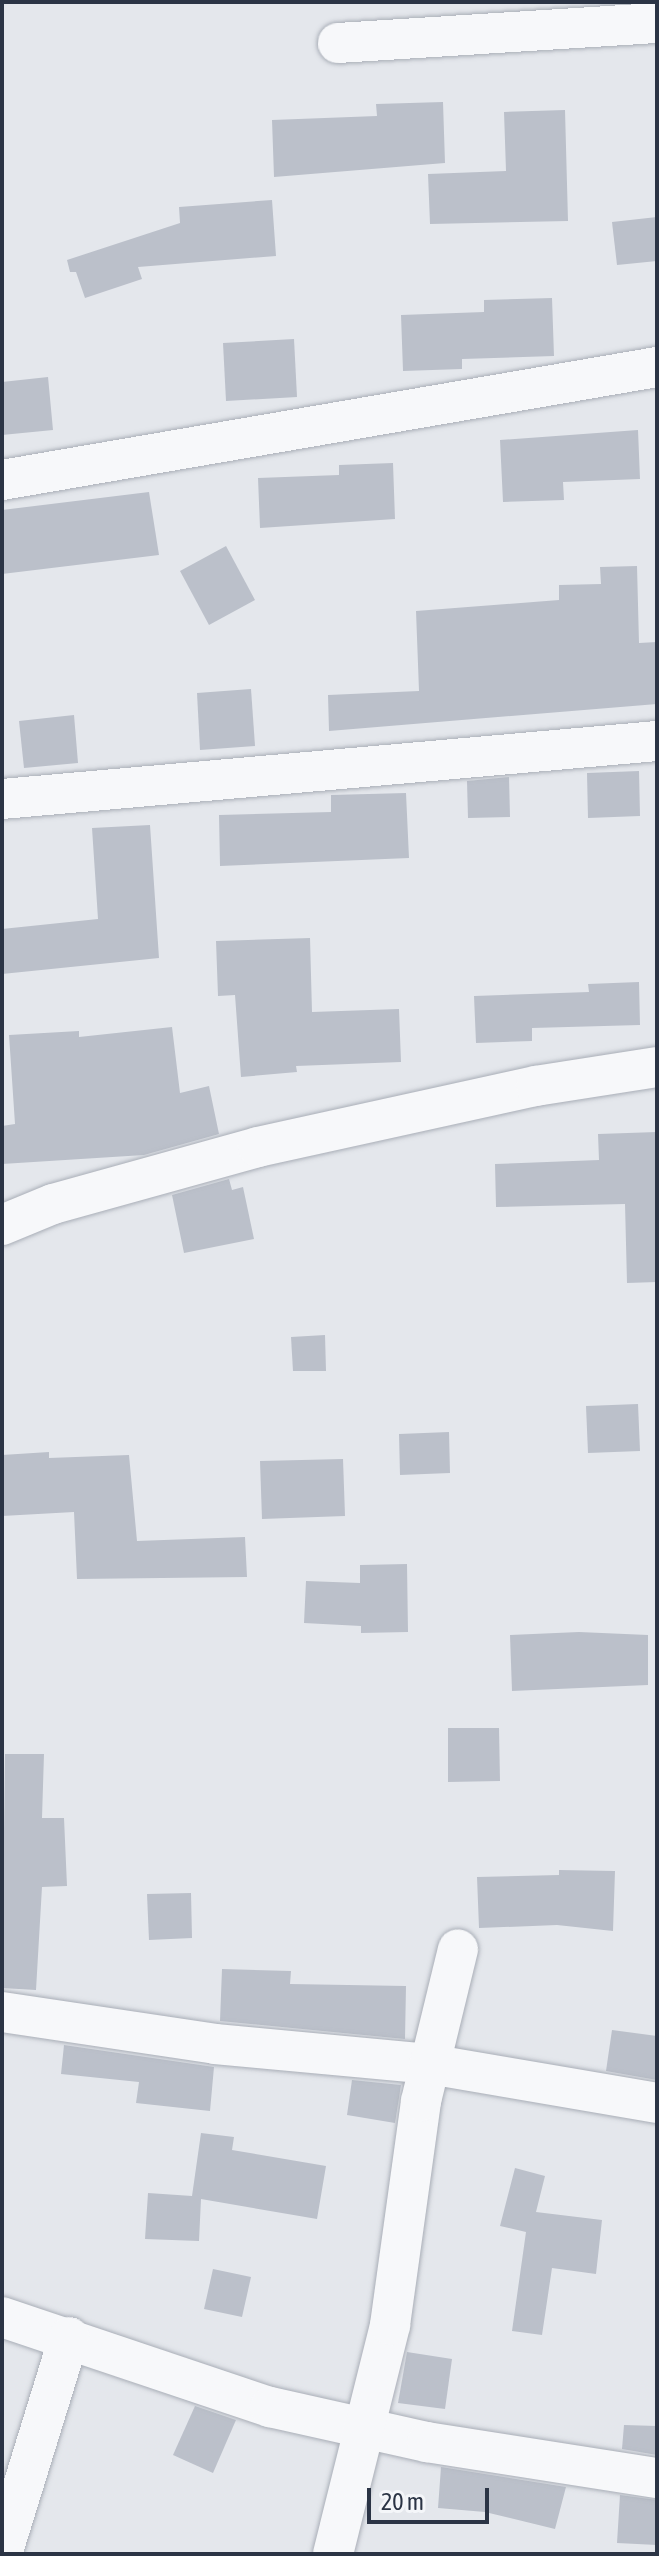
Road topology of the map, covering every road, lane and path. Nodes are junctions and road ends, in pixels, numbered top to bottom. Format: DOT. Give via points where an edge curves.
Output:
graph roads {
  1 [pos="649,2"];
  2 [pos="657,23"];
  3 [pos="338,43"];
  4 [pos="657,367"];
  5 [pos="2,480"];
  6 [pos="657,741"];
  7 [pos="2,799"];
  8 [pos="657,1067"];
  9 [pos="2,1225"];
  10 [pos="458,1949"];
  11 [pos="2,2012"];
  12 [pos="429,2064"];
  13 [pos="657,2103"];
  14 [pos="2,2317"];
  15 [pos="69,2337"];
  16 [pos="368,2429"];
  17 [pos="657,2478"];
  18 [pos="2,2554"];
  19 [pos="333,2554"];
  1 -- 2 [label="street"];
  2 -- 3 [label="street"];
  4 -- 5 [label="street"];
  6 -- 7 [label="street"];
  8 -- 9 [label="street" via="536,1086 258,1147 53,1204"];
  10 -- 12 [label="street"];
  11 -- 12 [label="street" via="215,2044"];
  12 -- 13 [label="street"];
  12 -- 16 [label="street" via="390,2325"];
  14 -- 15 [label="street"];
  15 -- 16 [label="street" via="270,2407"];
  15 -- 18 [label="street"];
  16 -- 17 [label="street"];
  16 -- 19 [label="street"];
}
